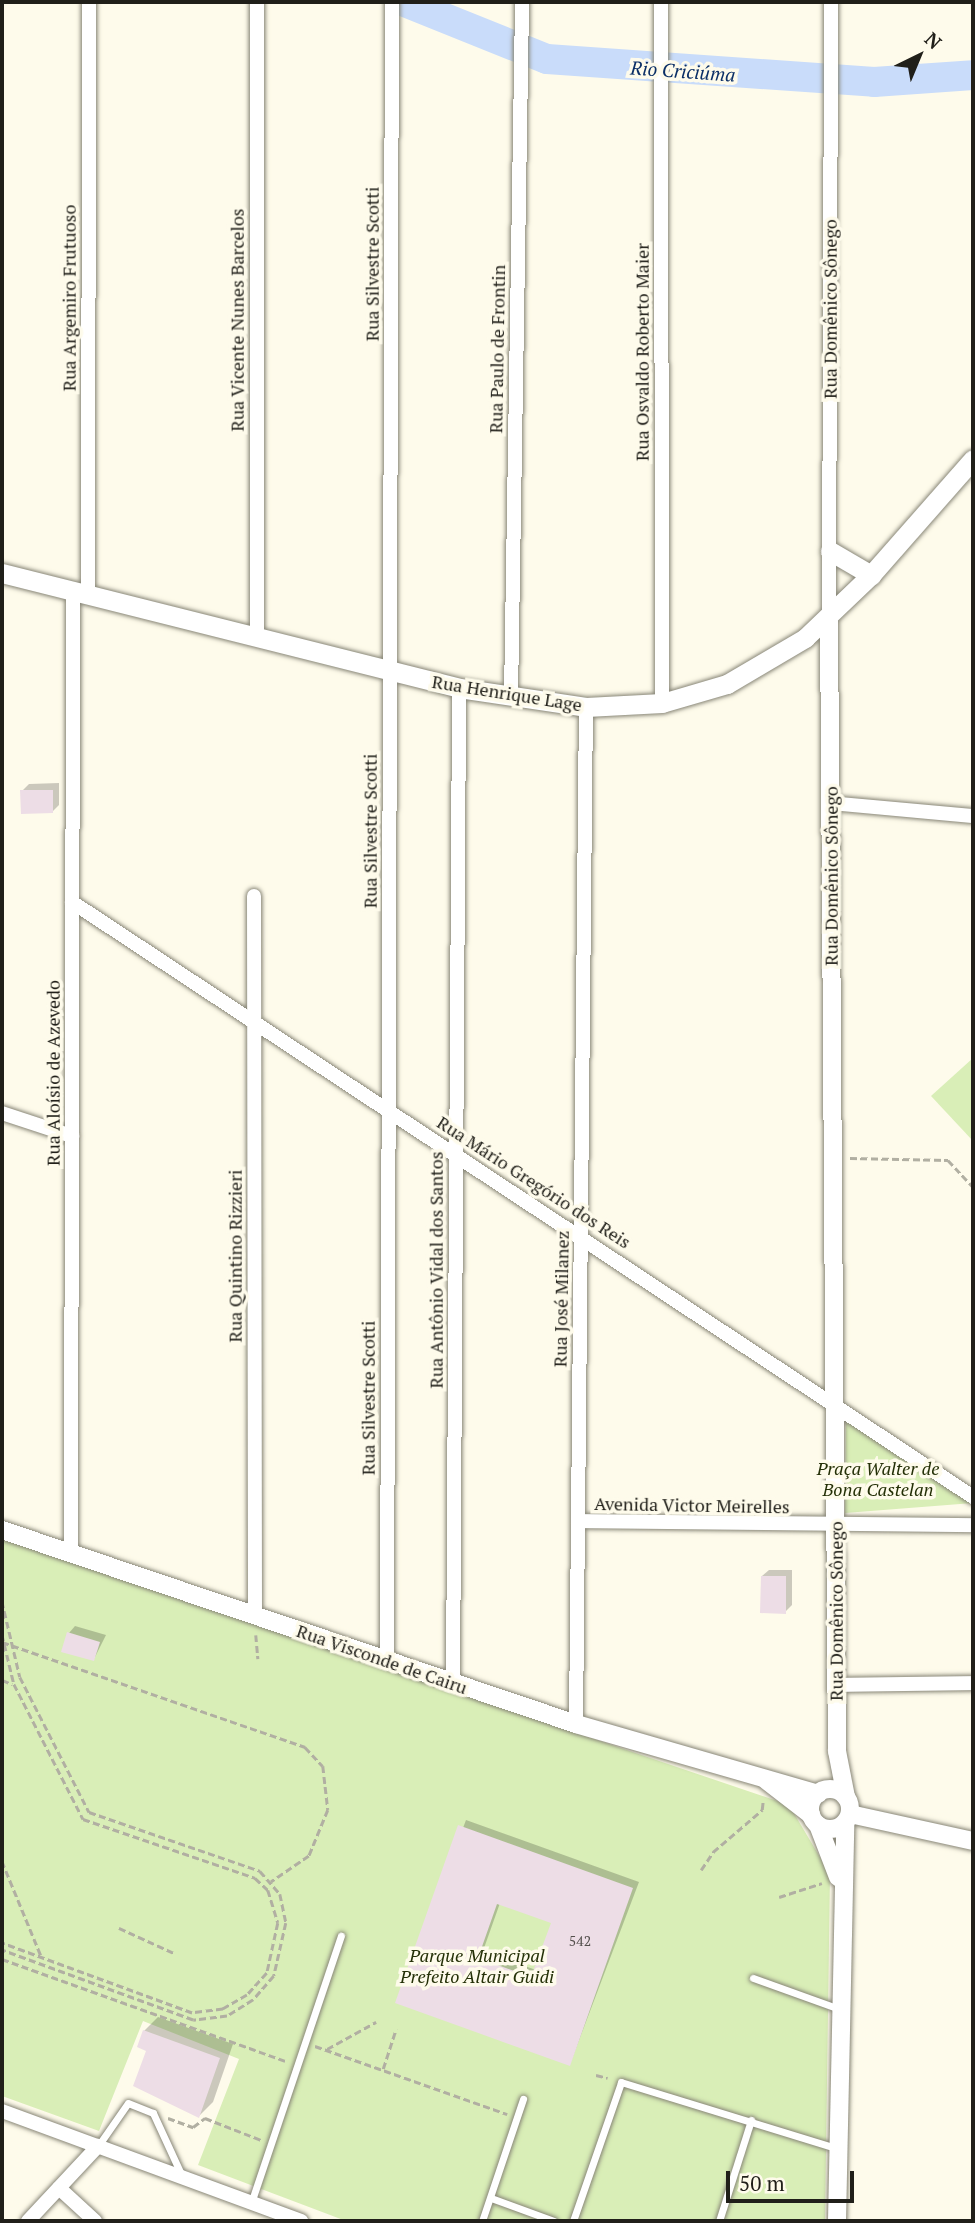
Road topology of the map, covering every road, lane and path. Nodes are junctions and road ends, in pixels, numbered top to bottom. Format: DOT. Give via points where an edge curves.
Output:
graph roads {
  1 [pos="89,2"];
  2 [pos="257,2"];
  3 [pos="522,2"];
  4 [pos="661,2"];
  5 [pos="831,2"];
  6 [pos="392,7"];
  7 [pos="973,458"];
  8 [pos="830,551"];
  9 [pos="2,573"];
  10 [pos="871,575"];
  11 [pos="80,593"];
  12 [pos="829,618"];
  13 [pos="257,638"];
  14 [pos="390,672"];
  15 [pos="459,688"];
  16 [pos="511,698"];
  17 [pos="662,703"];
  18 [pos="586,706"];
  19 [pos="830,803"];
  20 [pos="973,816"];
  21 [pos="254,896"];
  22 [pos="72,902"];
  23 [pos="254,1021"];
  24 [pos="388,1108"];
  25 [pos="2,1113"];
  26 [pos="72,1136"];
  27 [pos="456,1156"];
  28 [pos="833,1157"];
  29 [pos="973,1187"];
  30 [pos="581,1236"];
  31 [pos="835,1404"];
  32 [pos="973,1497"];
  33 [pos="578,1521"];
  34 [pos="973,1525"];
  35 [pos="836,1528"];
  36 [pos="2,1530"];
  37 [pos="71,1554"];
  38 [pos="2,1601"];
  39 [pos="255,1616"];
  40 [pos="2,1634"];
  41 [pos="3,1643"];
  42 [pos="13,1646"];
  43 [pos="258,1659"];
  44 [pos="387,1661"];
  45 [pos="2,1681"];
  46 [pos="973,1683"];
  47 [pos="13,1684"];
  48 [pos="453,1684"];
  49 [pos="837,1685"];
  50 [pos="576,1724"];
  51 [pos="837,1751"];
  52 [pos="765,1779"];
  53 [pos="820,1793"];
  54 [pos="847,1811"];
  55 [pos="814,1820"];
  56 [pos="973,1841"];
  57 [pos="2,1861"];
  58 [pos="701,1870"];
  59 [pos="839,1880"];
  60 [pos="271,1882"];
  61 [pos="779,1897"];
  62 [pos="119,1928"];
  63 [pos="341,1936"];
  64 [pos="2,1943"];
  65 [pos="2,1950"];
  66 [pos="174,1953"];
  67 [pos="42,1958"];
  68 [pos="2,1959"];
  69 [pos="753,1978"];
  70 [pos="837,2008"];
  71 [pos="376,2022"];
  72 [pos="396,2029"];
  73 [pos="306,2043"];
  74 [pos="326,2050"];
  75 [pos="298,2066"];
  76 [pos="383,2070"];
  77 [pos="523,2099"];
  78 [pos="2,2112"];
  79 [pos="153,2113"];
  80 [pos="517,2117"];
  81 [pos="751,2120"];
  82 [pos="271,2143"];
  83 [pos="98,2146"];
  84 [pos="837,2148"];
  85 [pos="182,2177"];
  86 [pos="59,2188"];
  87 [pos="491,2198"];
  88 [pos="251,2203"];
  89 [pos="28,2221"];
  90 [pos="95,2221"];
  91 [pos="301,2221"];
  92 [pos="482,2221"];
  93 [pos="554,2221"];
  94 [pos="573,2221"];
  95 [pos="719,2221"];
  96 [pos="837,2221"];
  1 -- 11 [label="street, Rua Argemiro Frutuoso"];
  2 -- 13 [label="street, Rua Vicente Nunes Barcelos"];
  3 -- 16 [label="street, Rua Paulo de Frontin"];
  4 -- 17 [label="street, Rua Osvaldo Roberto Maier"];
  5 -- 8 [label="street, Rua Domênico Sônego"];
  6 -- 14 [label="street, Rua Silvestre Scotti"];
  7 -- 10 [label="main road, Rua Henrique Lage"];
  8 -- 10 [label="main road"];
  8 -- 12 [label="street, Rua Domênico Sônego"];
  9 -- 11 [label="main road, Rua Henrique Lage"];
  10 -- 12 [label="main road, Rua Henrique Lage"];
  11 -- 13 [label="main road, Rua Henrique Lage"];
  11 -- 22 [label="street, Rua Aloísio de Azevedo"];
  12 -- 17 [label="main road, Rua Henrique Lage" via="754,671"];
  12 -- 19 [label="street, Rua Domênico Sônego"];
  13 -- 14 [label="main road, Rua Henrique Lage"];
  14 -- 15 [label="main road, Rua Henrique Lage"];
  14 -- 24 [label="street, Rua Silvestre Scotti"];
  15 -- 16 [label="main road, Rua Henrique Lage"];
  15 -- 27 [label="street, Rua Antônio Vidal dos Santos"];
  16 -- 18 [label="main road, Rua Henrique Lage"];
  17 -- 18 [label="main road, Rua Henrique Lage"];
  18 -- 30 [label="street, Rua José Milanez"];
  19 -- 20 [label="street"];
  19 -- 28 [label="street, Rua Domênico Sônego"];
  21 -- 23 [label="street, Rua Quintino Rizzieri"];
  22 -- 23 [label="street, Rua Mário Gregório dos Reis"];
  22 -- 26 [label="street, Rua Aloísio de Azevedo"];
  23 -- 24 [label="street, Rua Mário Gregório dos Reis"];
  23 -- 39 [label="street, Rua Quintino Rizzieri"];
  24 -- 27 [label="street, Rua Mário Gregório dos Reis"];
  24 -- 44 [label="street, Rua Silvestre Scotti"];
  25 -- 26 [label="street"];
  26 -- 37 [label="street, Rua Aloísio de Azevedo"];
  27 -- 30 [label="street, Rua Mário Gregório dos Reis"];
  27 -- 48 [label="street, Rua Antônio Vidal dos Santos"];
  28 -- 29 [label="path" via="948,1160"];
  28 -- 31 [label="street, Rua Domênico Sônego"];
  30 -- 31 [label="street, Rua Mário Gregório dos Reis"];
  30 -- 33 [label="street, Rua José Milanez"];
  31 -- 32 [label="street, Rua Mário Gregório dos Reis"];
  31 -- 35 [label="street, Rua Domênico Sônego"];
  33 -- 35 [label="street, Avenida Victor Meirelles"];
  33 -- 50 [label="street, Rua José Milanez"];
  34 -- 35 [label="street, Avenida Victor Meirelles"];
  35 -- 49 [label="street, Rua Domênico Sônego"];
  36 -- 37 [label="street, Rua Visconde de Cairu"];
  37 -- 39 [label="street, Rua Visconde de Cairu"];
  38 -- 42 [label="path"];
  39 -- 43 [label="path"];
  39 -- 44 [label="street, Rua Visconde de Cairu"];
  40 -- 41 [label="path"];
  41 -- 42 [label="path"];
  41 -- 47 [label="path"];
  42 -- 60 [label="path" via="29,1699 89,1812 260,1871"];
  42 -- 60 [label="path" via="305,1747 323,1766 328,1810 309,1856"];
  44 -- 48 [label="street, Rua Visconde de Cairu"];
  45 -- 47 [label="path"];
  46 -- 49 [label="street"];
  47 -- 67 [label="path" via="83,1819 255,1878 268,1891 278,1923 267,1973 223,2009 179,2011"];
  48 -- 50 [label="street, Rua Visconde de Cairu"];
  49 -- 51 [label="street, Rua Domênico Sônego"];
  50 -- 52 [label="street, Rua Visconde de Cairu"];
  51 -- 53 [label="street, Rua Domênico Sônego"];
  51 -- 54 [label="street, Rua Domênico Sônego"];
  52 -- 53 [label="street, Rua Visconde de Cairu"];
  52 -- 55 [label="street, Rua Visconde de Cairu"];
  52 -- 58 [label="path" via="762,1810 713,1852"];
  53 -- 54 [label="street, Rua Visconde de Cairu"];
  53 -- 55 [label="street, Rua Domênico Sônego"];
  54 -- 55 [label="street" via="835,1829"];
  54 -- 56 [label="street"];
  54 -- 59 [label="street, Rua Domênico Sônego"];
  55 -- 59 [label="street, Rua Domênico Sônego"];
  57 -- 67 [label="path"];
  59 -- 61 [label="path"];
  59 -- 70 [label="street, Rua Domênico Sônego"];
  60 -- 65 [label="path" via="284,1908 283,1952 267,1984 227,2016 178,2018"];
  62 -- 66 [label="path"];
  63 -- 73 [label="lane"];
  64 -- 67 [label="path"];
  68 -- 75 [label="path"];
  69 -- 70 [label="lane"];
  70 -- 84 [label="street, Rua Domênico Sônego"];
  71 -- 74 [label="path"];
  72 -- 76 [label="path"];
  73 -- 74 [label="path"];
  73 -- 75 [label="lane"];
  74 -- 76 [label="path"];
  75 -- 82 [label="lane"];
  76 -- 80 [label="path"];
  77 -- 80 [label="lane"];
  78 -- 83 [label="street"];
  79 -- 82 [label="path" via="193,2127 205,2118"];
  79 -- 83 [label="lane" via="128,2103"];
  79 -- 85 [label="lane"];
  80 -- 87 [label="lane"];
  81 -- 84 [label="lane"];
  81 -- 94 [label="lane" via="621,2082"];
  81 -- 95 [label="lane"];
  82 -- 88 [label="lane"];
  83 -- 85 [label="street"];
  83 -- 86 [label="street"];
  84 -- 96 [label="street, Rua Domênico Sônego"];
  85 -- 88 [label="street"];
  86 -- 89 [label="street"];
  86 -- 90 [label="street"];
  87 -- 92 [label="lane"];
  87 -- 93 [label="lane"];
  88 -- 91 [label="street"];
}
